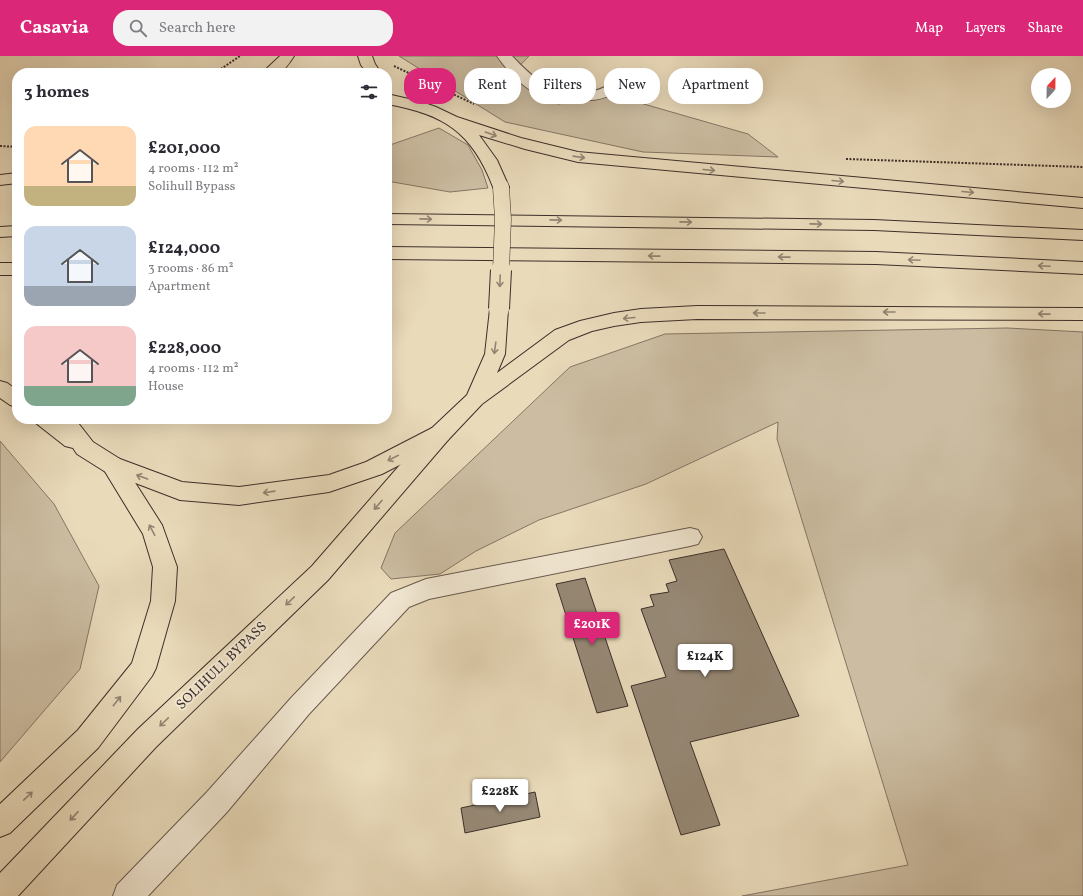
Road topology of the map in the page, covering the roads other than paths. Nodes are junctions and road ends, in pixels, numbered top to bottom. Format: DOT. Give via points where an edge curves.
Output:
graph roads {
  1 [pos="287,56"];
  2 [pos="365,56"];
  3 [pos="504,56"];
  4 [pos="276,68"];
  5 [pos="370,68"];
  6 [pos="604,92"];
  7 [pos="392,94"];
  8 [pos="454,121"];
  9 [pos="12,179"];
  10 [pos="0,180"];
  11 [pos="1083,203"];
  12 [pos="392,219"];
  13 [pos="12,231"];
  14 [pos="0,232"];
  15 [pos="1083,235"];
  16 [pos="392,253"];
  17 [pos="12,268"];
  18 [pos="1083,268"];
  19 [pos="0,269"];
  20 [pos="1083,314"];
  21 [pos="0,388"];
  22 [pos="12,396"];
  23 [pos="475,399"];
  24 [pos="51,424"];
  25 [pos="68,424"];
  26 [pos="440,434"];
  27 [pos="85,448"];
  28 [pos="112,465"];
  29 [pos="690,537"];
  30 [pos="0,823"];
  31 [pos="0,894"];
  32 [pos="128,896"];
  1 -- 4 [label="main road"];
  2 -- 5 [label="main road"];
  3 -- 6 [label="lane" via="527,80 547,92 592,96"];
  7 -- 8 [label="main road"];
  8 -- 11 [label="main road, one-way" via="512,142 578,157"];
  8 -- 23 [label="main road, one-way, bridge" via="488,156 501,186 503,219 495,354"];
  9 -- 10 [label="main road"];
  12 -- 15 [label="main road, one-way" via="874,225"];
  13 -- 14 [label="main road"];
  18 -- 16 [label="main road, one-way" via="876,258"];
  17 -- 19 [label="main road"];
  20 -- 23 [label="main road, one-way" via="670,314 620,318 578,328 562,335"];
  21 -- 22 [label="main road"];
  23 -- 26 [label="main road"];
  24 -- 27 [label="main road"];
  25 -- 27 [label="main road"];
  26 -- 28 [label="main road, one-way" via="374,468 329,482 239,496 180,491"];
  26 -- 31 [label="main road, SOLIHULL BYPASS, one-way" via="320,573 147,738"];
  27 -- 28 [label="main road"];
  30 -- 28 [label="main road, one-way" via="88,739 142,668 163,601 165,567 154,532"];
  29 -- 32 [label="lane" via="426,589 400,600"];
}
